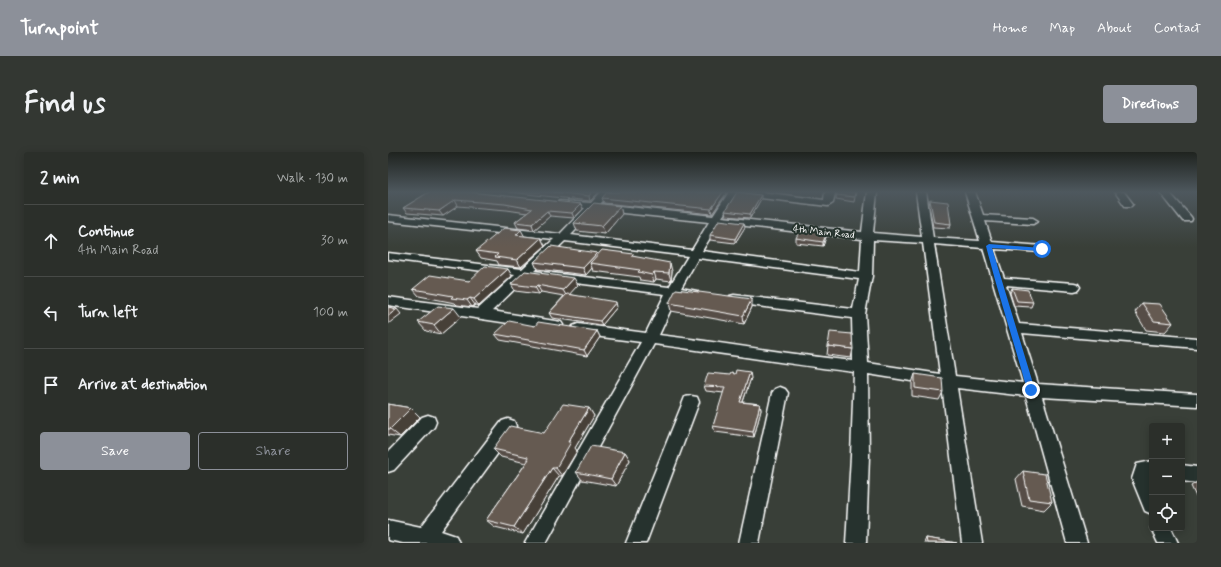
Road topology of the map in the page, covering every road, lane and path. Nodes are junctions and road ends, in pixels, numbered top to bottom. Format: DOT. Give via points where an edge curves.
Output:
graph roads {
  1 [pos="588,210"];
  2 [pos="633,210"];
  3 [pos="722,210"];
  4 [pos="870,210"];
  5 [pos="924,210"];
  6 [pos="976,210"];
  7 [pos="1180,210"];
  8 [pos="388,218"];
  9 [pos="979,218"];
  10 [pos="716,219"];
  11 [pos="1187,219"];
  12 [pos="1033,221"];
  13 [pos="868,236"];
  14 [pos="562,237"];
  15 [pos="928,242"];
  16 [pos="989,246"];
  17 [pos="1042,249"];
  18 [pos="695,254"];
  19 [pos="388,256"];
  20 [pos="524,273"];
  21 [pos="866,276"];
  22 [pos="998,281"];
  23 [pos="1074,287"];
  24 [pos="673,291"];
  25 [pos="704,295"];
  26 [pos="719,297"];
  27 [pos="388,301"];
  28 [pos="480,314"];
  29 [pos="858,314"];
  30 [pos="1014,328"];
  31 [pos="650,339"];
  32 [pos="1197,343"];
  33 [pos="861,368"];
  34 [pos="949,381"];
  35 [pos="1031,390"];
  36 [pos="780,393"];
  37 [pos="1197,400"];
  38 [pos="691,402"];
  39 [pos="428,422"];
  40 [pos="508,426"];
  41 [pos="388,464"];
  42 [pos="1149,469"];
  43 [pos="1185,473"];
  44 [pos="1197,475"];
  45 [pos="1149,498"];
  46 [pos="388,530"];
  47 [pos="1163,531"];
  48 [pos="423,540"];
  49 [pos="449,543"];
  50 [pos="535,543"];
  51 [pos="636,543"];
  52 [pos="749,543"];
  53 [pos="856,543"];
  54 [pos="972,543"];
  55 [pos="1077,543"];
  56 [pos="1168,543"];
  1 -- 14 [label="street"];
  2 -- 10 [label="street, 4th Main Road"];
  3 -- 10 [label="street"];
  4 -- 13 [label="street"];
  5 -- 15 [label="street"];
  6 -- 9 [label="street"];
  7 -- 11 [label="street"];
  8 -- 14 [label="street"];
  9 -- 12 [label="street"];
  9 -- 16 [label="street"];
  10 -- 13 [label="street, 4th Main Road"];
  10 -- 18 [label="street"];
  13 -- 15 [label="street, 4th Main Road"];
  13 -- 21 [label="street"];
  14 -- 18 [label="street"];
  14 -- 20 [label="street"];
  15 -- 16 [label="street, 4th Main Road"];
  15 -- 34 [label="street"];
  16 -- 17 [label="street, 4th Main Road"];
  16 -- 22 [label="street"];
  18 -- 21 [label="street"];
  18 -- 24 [label="street"];
  19 -- 20 [label="street"];
  20 -- 24 [label="street"];
  20 -- 28 [label="street"];
  21 -- 29 [label="street"];
  22 -- 23 [label="street"];
  22 -- 30 [label="street"];
  24 -- 25 [label="street"];
  24 -- 31 [label="street"];
  26 -- 29 [label="street"];
  27 -- 28 [label="street"];
  28 -- 31 [label="street"];
  29 -- 33 [label="street"];
  30 -- 32 [label="street"];
  30 -- 35 [label="street"];
  31 -- 33 [label="street"];
  31 -- 50 [label="street"];
  33 -- 34 [label="street"];
  33 -- 53 [label="street"];
  34 -- 35 [label="street"];
  34 -- 54 [label="street"];
  35 -- 37 [label="street"];
  35 -- 55 [label="street"];
  36 -- 52 [label="street"];
  38 -- 51 [label="street"];
  39 -- 41 [label="street"];
  40 -- 48 [label="street"];
  42 -- 45 [label="street" via="1143,470 1141,479"];
  43 -- 44 [label="street"];
  46 -- 48 [label="street"];
  47 -- 56 [label="street"];
  48 -- 49 [label="street"];
}
